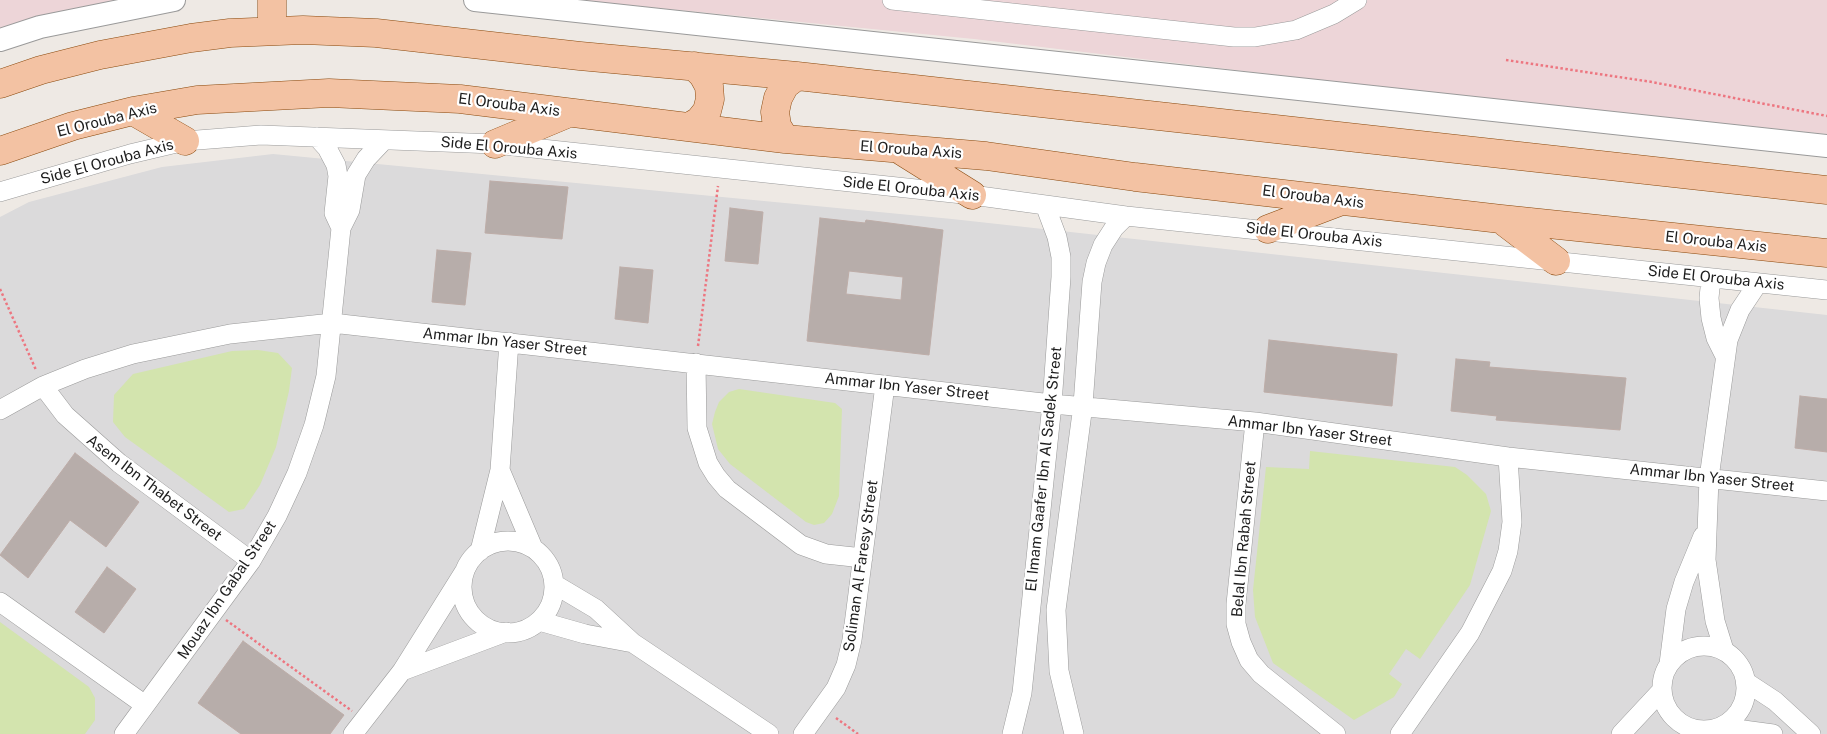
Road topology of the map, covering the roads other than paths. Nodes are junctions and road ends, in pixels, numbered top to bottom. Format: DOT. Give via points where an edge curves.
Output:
graph roads {
  1 [pos="174,0"];
  2 [pos="272,0"];
  3 [pos="475,0"];
  4 [pos="892,0"];
  5 [pos="1357,0"];
  6 [pos="272,31"];
  7 [pos="0,40"];
  8 [pos="694,66"];
  9 [pos="797,76"];
  10 [pos="0,84"];
  11 [pos="133,111"];
  12 [pos="571,113"];
  13 [pos="689,127"];
  14 [pos="317,137"];
  15 [pos="784,139"];
  16 [pos="384,140"];
  17 [pos="185,141"];
  18 [pos="495,144"];
  19 [pos="1827,146"];
  20 [pos="896,148"];
  21 [pos="0,151"];
  22 [pos="1827,190"];
  23 [pos="0,192"];
  24 [pos="972,195"];
  25 [pos="1343,201"];
  26 [pos="1044,205"];
  27 [pos="1126,216"];
  28 [pos="1501,219"];
  29 [pos="341,228"];
  30 [pos="1268,229"];
  31 [pos="1827,253"];
  32 [pos="1556,261"];
  33 [pos="1712,278"];
  34 [pos="1758,283"];
  35 [pos="1827,290"];
  36 [pos="332,323"];
  37 [pos="509,342"];
  38 [pos="1725,356"];
  39 [pos="696,363"];
  40 [pos="885,385"];
  41 [pos="43,386"];
  42 [pos="1052,404"];
  43 [pos="1083,405"];
  44 [pos="0,410"];
  45 [pos="1255,422"];
  46 [pos="1508,457"];
  47 [pos="500,470"];
  48 [pos="1709,478"];
  49 [pos="1827,491"];
  50 [pos="1706,530"];
  51 [pos="533,548"];
  52 [pos="480,551"];
  53 [pos="863,558"];
  54 [pos="251,561"];
  55 [pos="466,569"];
  56 [pos="554,584"];
  57 [pos="0,602"];
  58 [pos="538,622"];
  59 [pos="506,632"];
  60 [pos="632,643"];
  61 [pos="1724,650"];
  62 [pos="1669,664"];
  63 [pos="402,671"];
  64 [pos="1746,682"];
  65 [pos="1662,690"];
  66 [pos="145,705"];
  67 [pos="359,727"];
  68 [pos="1707,730"];
  69 [pos="124,734"];
  70 [pos="769,734"];
  71 [pos="803,734"];
  72 [pos="1012,734"];
  73 [pos="1074,734"];
  74 [pos="1336,734"];
  75 [pos="1400,734"];
  76 [pos="1621,734"];
  77 [pos="1773,734"];
  78 [pos="1811,734"];
  1 -- 7 [label="street" via="40,27"];
  2 -- 6 [label="main road"];
  3 -- 19 [label="street"];
  4 -- 5 [label="street" via="1248,37 1276,34 1315,23"];
  6 -- 8 [label="main road" via="376,33"];
  6 -- 10 [label="main road" via="158,43 41,70"];
  8 -- 9 [label="main road"];
  8 -- 13 [label="main road" via="709,86 710,99 700,121"];
  9 -- 15 [label="main road" via="781,91 775,112 777,126"];
  9 -- 22 [label="main road"];
  11 -- 12 [label="main road, El Orouba Axis" via="197,100 329,93 460,99"];
  11 -- 17 [label="main road"];
  11 -- 21 [label="main road, El Orouba Axis" via="74,126"];
  12 -- 13 [label="main road, El Orouba Axis"];
  12 -- 18 [label="main road"];
  13 -- 15 [label="main road, El Orouba Axis"];
  14 -- 16 [label="street, Side El Orouba Axis"];
  14 -- 17 [label="street, Side El Orouba Axis" via="261,135"];
  14 -- 29 [label="street, Mouaz Ibn Gabal Street" via="336,165 334,213"];
  15 -- 20 [label="main road, El Orouba Axis"];
  16 -- 18 [label="street, Side El Orouba Axis"];
  16 -- 29 [label="street, Mouaz Ibn Gabal Street" via="366,158 356,175 350,210"];
  17 -- 23 [label="street, Side El Orouba Axis"];
  18 -- 24 [label="street, Side El Orouba Axis"];
  20 -- 24 [label="main road"];
  20 -- 25 [label="main road, El Orouba Axis" via="986,156"];
  24 -- 26 [label="street, Side El Orouba Axis"];
  25 -- 28 [label="main road, El Orouba Axis"];
  25 -- 30 [label="main road"];
  26 -- 27 [label="street, Side El Orouba Axis"];
  26 -- 42 [label="street, El Imam Gaafer Ibn Al Sadek Street" via="1061,257"];
  27 -- 30 [label="street, Side El Orouba Axis"];
  27 -- 43 [label="street, El Imam Gaafer Ibn Al Sadek Street" via="1103,245 1096,263"];
  28 -- 31 [label="main road, El Orouba Axis"];
  28 -- 32 [label="main road"];
  29 -- 36 [label="street, Mouaz Ibn Gabal Street"];
  30 -- 32 [label="street, Side El Orouba Axis"];
  32 -- 33 [label="street, Side El Orouba Axis"];
  33 -- 34 [label="street, Side El Orouba Axis"];
  33 -- 38 [label="street" via="1711,318"];
  34 -- 35 [label="street, Side El Orouba Axis"];
  34 -- 38 [label="street" via="1740,310"];
  36 -- 37 [label="street, Ammar Ibn Yaser Street"];
  36 -- 41 [label="street, Ammar Ibn Yaser Street" via="181,343 85,369"];
  36 -- 54 [label="street, Mouaz Ibn Gabal Street" via="326,376 308,441 277,516"];
  37 -- 39 [label="street, Ammar Ibn Yaser Street"];
  37 -- 47 [label="street"];
  38 -- 48 [label="street"];
  39 -- 40 [label="street, Ammar Ibn Yaser Street"];
  39 -- 53 [label="street" via="697,428 708,463 727,489 801,545 826,554"];
  40 -- 42 [label="street, Ammar Ibn Yaser Street"];
  40 -- 53 [label="street, Soliman Al Faresy Street"];
  41 -- 44 [label="street, Ammar Ibn Yaser Street"];
  41 -- 54 [label="street, Asem Ibn Thabet Street" via="65,415 119,463"];
  42 -- 43 [label="street, Ammar Ibn Yaser Street"];
  42 -- 72 [label="street, El Imam Gaafer Ibn Al Sadek Street" via="1022,693"];
  43 -- 45 [label="street, Ammar Ibn Yaser Street"];
  43 -- 73 [label="street, El Imam Gaafer Ibn Al Sadek Street" via="1056,610 1059,671"];
  45 -- 46 [label="street, Ammar Ibn Yaser Street"];
  45 -- 74 [label="street, Belal Ibn Rabah Street" via="1236,624 1249,660 1261,674"];
  46 -- 48 [label="street, Ammar Ibn Yaser Street"];
  46 -- 75 [label="street" via="1512,522 1502,571 1470,633"];
  47 -- 51 [label="street"];
  47 -- 52 [label="street"];
  48 -- 49 [label="street, Ammar Ibn Yaser Street"];
  48 -- 50 [label="street"];
  50 -- 61 [label="street" via="1708,591"];
  50 -- 62 [label="street" via="1690,564 1676,609"];
  51 -- 52 [label="street" via="517,542 500,542"];
  51 -- 56 [label="street" via="551,570"];
  52 -- 55 [label="street"];
  53 -- 71 [label="street, Soliman Al Faresy Street" via="846,665 836,688"];
  54 -- 66 [label="street, Mouaz Ibn Gabal Street"];
  55 -- 59 [label="street" via="463,581 467,606 483,625"];
  55 -- 63 [label="street"];
  56 -- 58 [label="street" via="548,611"];
  56 -- 60 [label="street" via="596,609"];
  57 -- 66 [label="street"];
  58 -- 59 [label="street" via="529,628"];
  58 -- 60 [label="street"];
  59 -- 63 [label="street"];
  60 -- 70 [label="street"];
  61 -- 62 [label="street" via="1694,646 1675,656"];
  61 -- 64 [label="street" via="1735,658"];
  62 -- 65 [label="street" via="1663,676"];
  63 -- 67 [label="street"];
  64 -- 68 [label="street" via="1744,704 1738,714"];
  64 -- 78 [label="street" via="1776,701"];
  65 -- 68 [label="street" via="1668,710 1676,719 1694,729"];
  65 -- 76 [label="street"];
  66 -- 69 [label="street, Mouaz Ibn Gabal Street"];
  68 -- 77 [label="street"];
}
